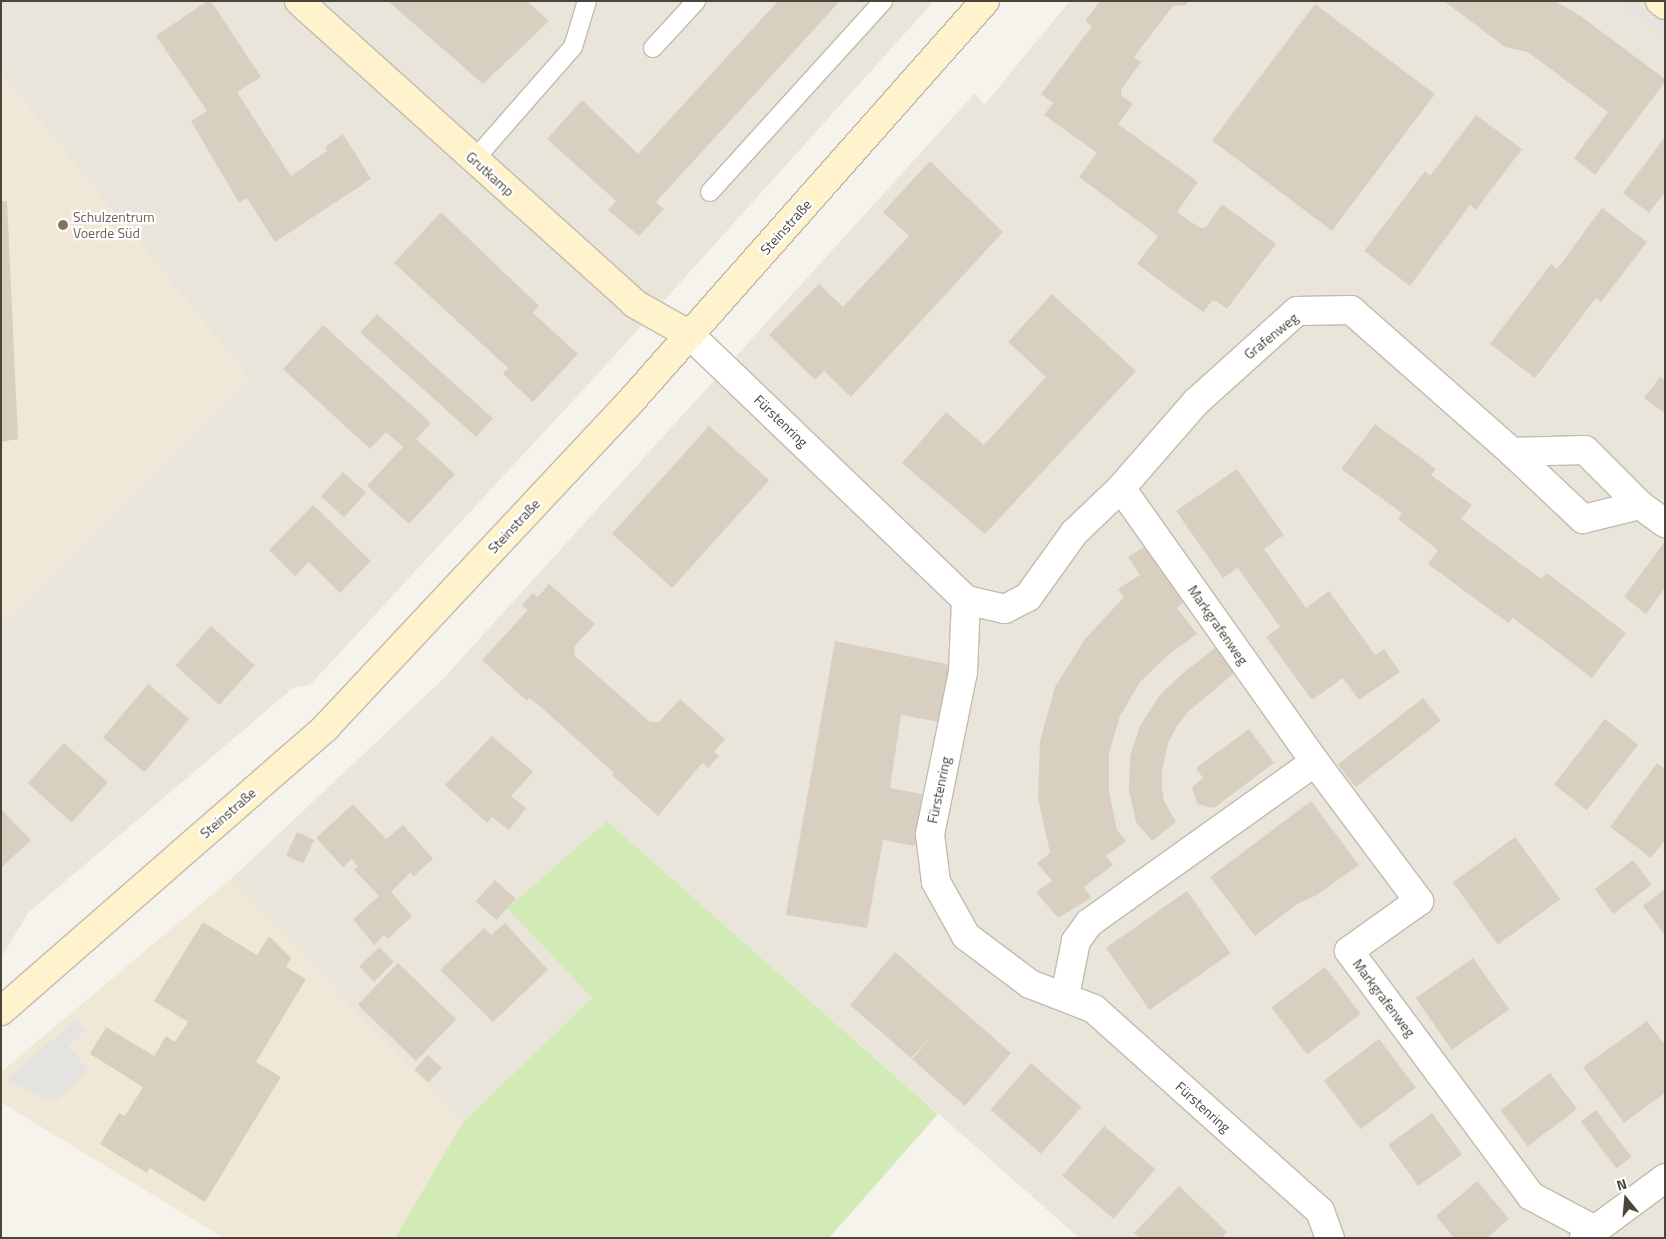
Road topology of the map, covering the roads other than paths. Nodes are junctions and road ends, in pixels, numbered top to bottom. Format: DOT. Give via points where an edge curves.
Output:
graph roads {
  1 [pos="299,1"];
  2 [pos="587,1"];
  3 [pos="696,1"];
  4 [pos="884,1"];
  5 [pos="985,1"];
  6 [pos="1660,1"];
  7 [pos="1665,5"];
  8 [pos="653,48"];
  9 [pos="474,160"];
  10 [pos="710,192"];
  11 [pos="690,335"];
  12 [pos="1512,452"];
  13 [pos="1121,488"];
  14 [pos="1640,505"];
  15 [pos="1665,524"];
  16 [pos="966,600"];
  17 [pos="1315,762"];
  18 [pos="1065,996"];
  19 [pos="1,1011"];
  20 [pos="1665,1178"];
  21 [pos="1590,1234"];
  22 [pos="1330,1238"];
  1 -- 9 [label="street, Grutkamp"];
  2 -- 9 [label="lane" via="573,46"];
  3 -- 8 [label="lane"];
  4 -- 10 [label="lane"];
  5 -- 11 [label="street, Steinstraße"];
  6 -- 7 [label="street"];
  9 -- 11 [label="street, Grutkamp" via="635,304"];
  11 -- 16 [label="street, Fürstenring"];
  11 -- 19 [label="street, Steinstraße" via="326,726"];
  12 -- 13 [label="street, Grafenweg" via="1351,310 1297,311 1196,402"];
  12 -- 14 [label="street" via="1585,450"];
  12 -- 14 [label="street, Grafenweg" via="1583,518"];
  13 -- 16 [label="street, Grafenweg" via="1074,533 1028,597 1005,609"];
  13 -- 17 [label="street, Markgrafenweg"];
  14 -- 15 [label="street"];
  16 -- 18 [label="street, Fürstenring" via="963,672 930,834 936,882 966,936 1030,984"];
  17 -- 18 [label="street" via="1089,924 1076,941"];
  17 -- 21 [label="street, Markgrafenweg" via="1419,901 1349,951 1531,1196"];
  18 -- 22 [label="street, Fürstenring" via="1094,1009 1320,1211"];
  20 -- 21 [label="street"];
}
